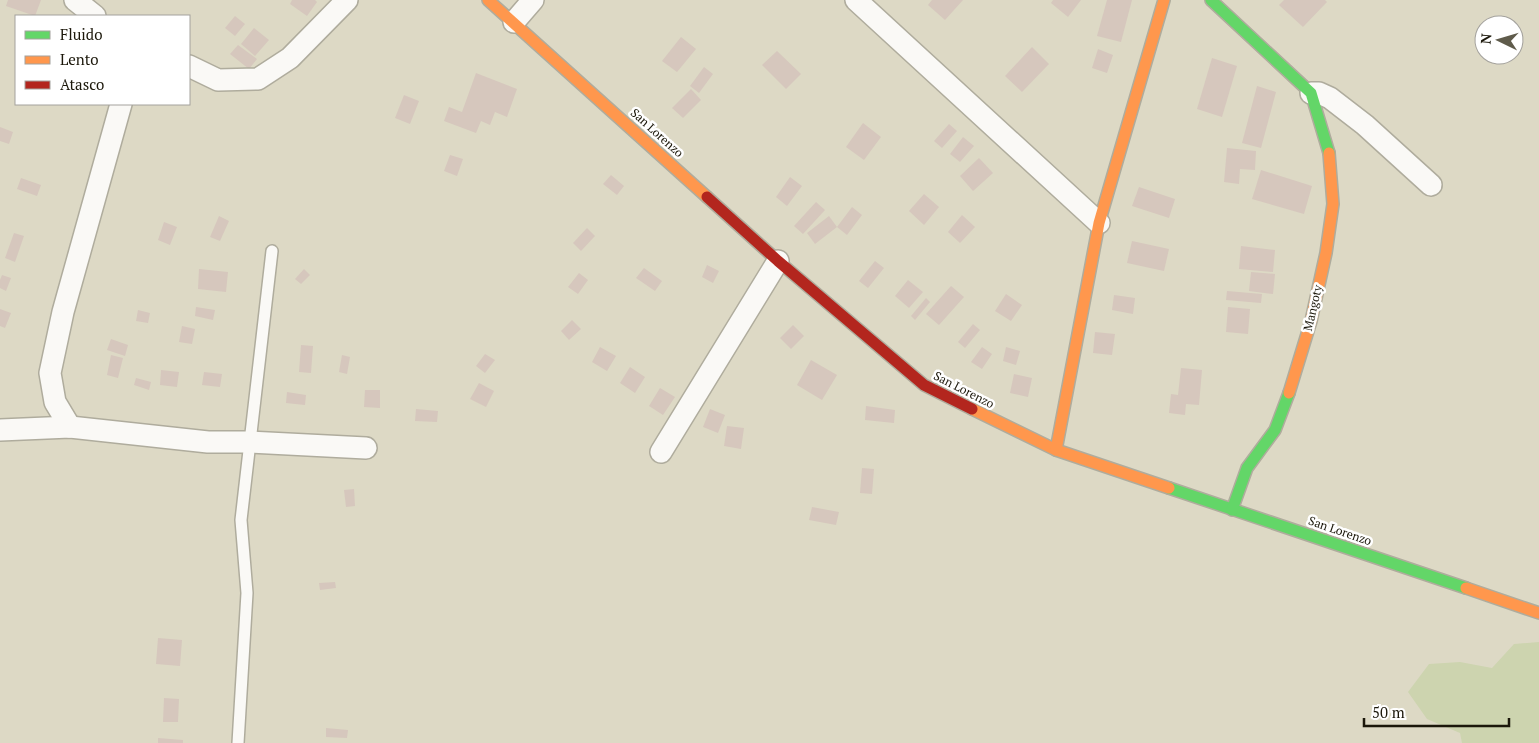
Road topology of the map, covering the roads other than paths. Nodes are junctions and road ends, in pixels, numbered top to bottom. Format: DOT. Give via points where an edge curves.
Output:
graph roads {
  1 [pos="75,0"];
  2 [pos="347,0"];
  3 [pos="488,0"];
  4 [pos="534,0"];
  5 [pos="856,0"];
  6 [pos="1164,0"];
  7 [pos="1211,0"];
  8 [pos="95,15"];
  9 [pos="514,22"];
  10 [pos="190,66"];
  11 [pos="1311,93"];
  12 [pos="122,105"];
  13 [pos="1431,185"];
  14 [pos="1099,222"];
  15 [pos="272,250"];
  16 [pos="778,261"];
  17 [pos="70,427"];
  18 [pos="0,430"];
  19 [pos="250,442"];
  20 [pos="366,448"];
  21 [pos="1056,450"];
  22 [pos="661,452"];
  23 [pos="1232,510"];
  24 [pos="1539,613"];
  25 [pos="238,743"];
  1 -- 8 [label="street"];
  2 -- 10 [label="street" via="290,58 258,79 218,80"];
  3 -- 9 [label="street, San Lorenzo"];
  4 -- 9 [label="street"];
  5 -- 14 [label="street"];
  6 -- 14 [label="street"];
  7 -- 11 [label="street"];
  9 -- 16 [label="street, San Lorenzo"];
  11 -- 13 [label="street" via="1330,98"];
  11 -- 23 [label="street, Mangoty" via="1330,156 1333,204 1326,253 1294,380 1275,430 1247,468"];
  12 -- 17 [label="street" via="63,312 50,373 55,402"];
  14 -- 21 [label="street"];
  15 -- 19 [label="lane"];
  16 -- 21 [label="street, San Lorenzo" via="924,385"];
  16 -- 22 [label="street"];
  17 -- 18 [label="street"];
  17 -- 19 [label="street" via="208,442"];
  19 -- 20 [label="street"];
  19 -- 25 [label="lane" via="241,520 247,593"];
  21 -- 23 [label="street, San Lorenzo"];
  23 -- 24 [label="street, San Lorenzo"];
}
